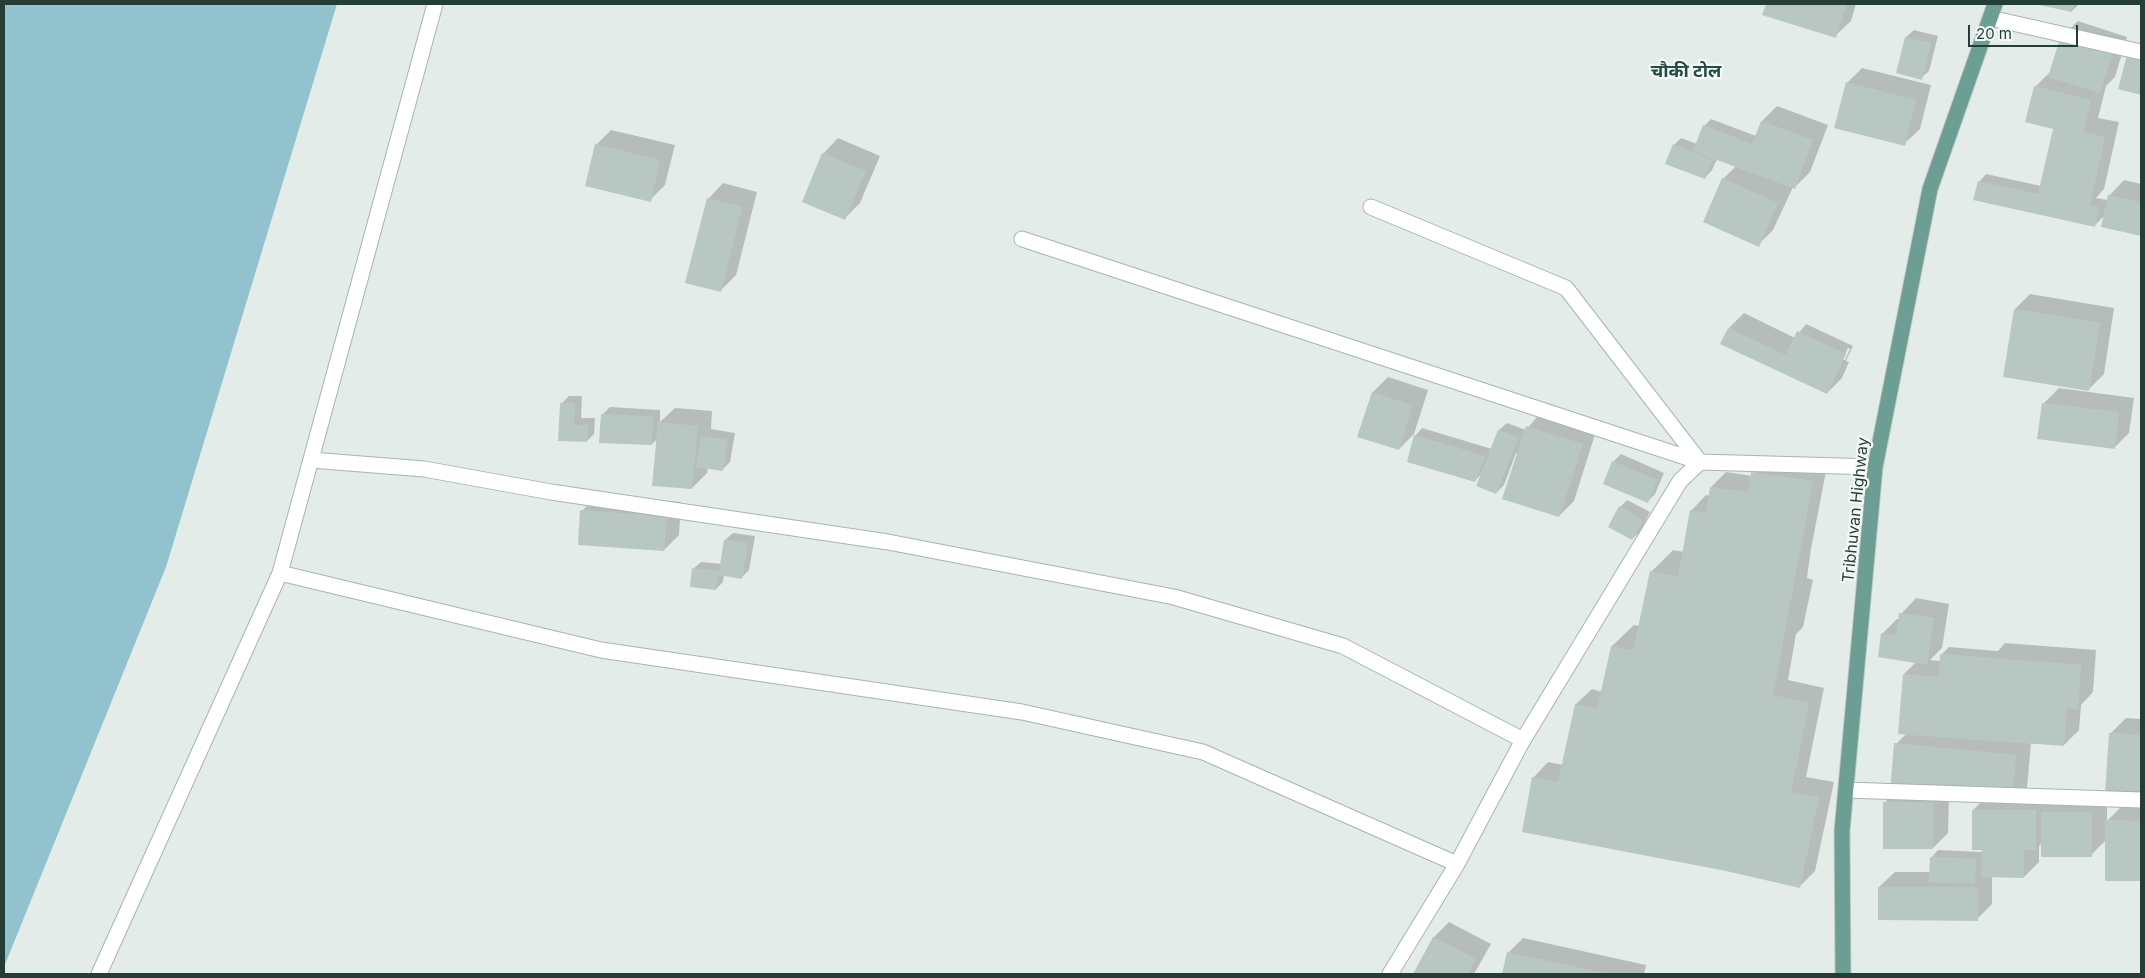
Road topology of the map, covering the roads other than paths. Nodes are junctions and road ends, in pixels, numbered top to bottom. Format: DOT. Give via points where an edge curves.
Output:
graph roads {
  1 [pos="435,4"];
  2 [pos="1995,4"];
  3 [pos="1990,18"];
  4 [pos="2141,52"];
  5 [pos="1371,207"];
  6 [pos="1022,239"];
  7 [pos="311,460"];
  8 [pos="1700,462"];
  9 [pos="1875,467"];
  10 [pos="280,573"];
  11 [pos="1523,740"];
  12 [pos="1846,790"];
  13 [pos="2141,800"];
  14 [pos="1457,864"];
  15 [pos="99,974"];
  16 [pos="1390,974"];
  17 [pos="1843,974"];
  1 -- 7 [label="street"];
  2 -- 3 [label="main road, Tribhuvan Highway"];
  3 -- 4 [label="street"];
  3 -- 9 [label="main road, Tribhuvan Highway" via="1930,189"];
  5 -- 8 [label="street" via="1566,288"];
  6 -- 8 [label="street"];
  7 -- 10 [label="street"];
  7 -- 11 [label="street" via="424,468 551,492 888,542 1174,597 1343,646"];
  8 -- 9 [label="street"];
  8 -- 11 [label="street" via="1680,481"];
  9 -- 12 [label="main road, Tribhuvan Highway"];
  10 -- 14 [label="street" via="600,650 1022,712 1204,752"];
  10 -- 15 [label="street"];
  11 -- 14 [label="street"];
  12 -- 13 [label="street"];
  12 -- 17 [label="main road, Tribhuvan Highway" via="1842,830"];
  14 -- 16 [label="street"];
}
